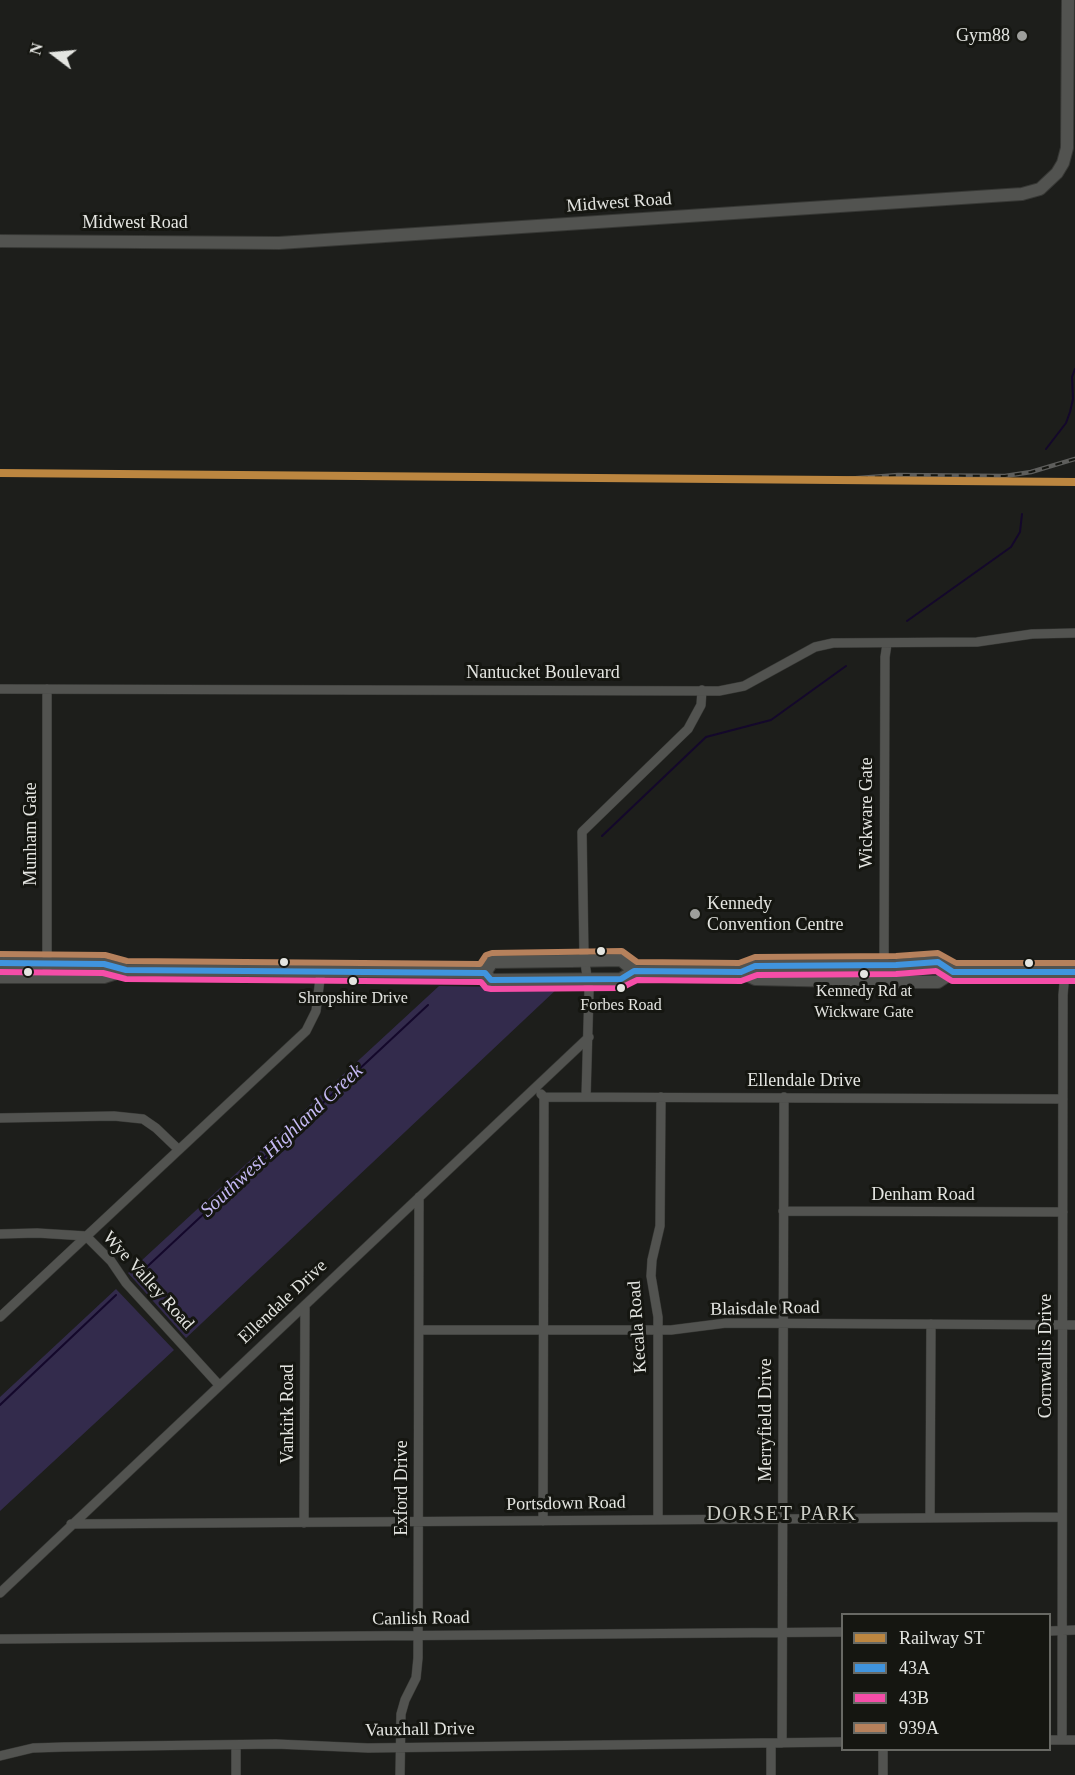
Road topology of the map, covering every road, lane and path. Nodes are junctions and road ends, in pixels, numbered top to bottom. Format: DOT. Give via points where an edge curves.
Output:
graph roads {
  1 [pos="1068,0"];
  2 [pos="0,241"];
  3 [pos="1075,633"];
  4 [pos="887,644"];
  5 [pos="0,689"];
  6 [pos="47,689"];
  7 [pos="702,690"];
  8 [pos="585,961"];
  9 [pos="0,963"];
  10 [pos="47,963"];
  11 [pos="884,965"];
  12 [pos="126,970"];
  13 [pos="634,970"];
  14 [pos="321,971"];
  15 [pos="741,972"];
  16 [pos="953,972"];
  17 [pos="1070,972"];
  18 [pos="485,973"];
  19 [pos="0,977"];
  20 [pos="48,978"];
  21 [pos="588,980"];
  22 [pos="884,982"];
  23 [pos="589,1037"];
  24 [pos="535,1088"];
  25 [pos="544,1097"];
  26 [pos="586,1097"];
  27 [pos="661,1097"];
  28 [pos="784,1097"];
  29 [pos="1063,1099"];
  30 [pos="0,1118"];
  31 [pos="178,1149"];
  32 [pos="419,1197"];
  33 [pos="783,1211"];
  34 [pos="1063,1212"];
  35 [pos="0,1234"];
  36 [pos="86,1236"];
  37 [pos="305,1305"];
  38 [pos="0,1317"];
  39 [pos="783,1324"];
  40 [pos="931,1324"];
  41 [pos="1062,1325"];
  42 [pos="1075,1325"];
  43 [pos="419,1330"];
  44 [pos="543,1330"];
  45 [pos="658,1330"];
  46 [pos="219,1385"];
  47 [pos="1061,1516"];
  48 [pos="930,1517"];
  49 [pos="782,1518"];
  50 [pos="658,1520"];
  51 [pos="543,1521"];
  52 [pos="418,1522"];
  53 [pos="304,1523"];
  54 [pos="71,1524"];
  55 [pos="0,1593"];
  56 [pos="1051,1630"];
  57 [pos="1061,1630"];
  58 [pos="1075,1630"];
  59 [pos="782,1632"];
  60 [pos="841,1632"];
  61 [pos="418,1636"];
  62 [pos="0,1639"];
  63 [pos="1051,1740"];
  64 [pos="1062,1740"];
  65 [pos="1075,1740"];
  66 [pos="841,1742"];
  67 [pos="771,1743"];
  68 [pos="782,1743"];
  69 [pos="236,1745"];
  70 [pos="400,1747"];
  71 [pos="883,1751"];
  72 [pos="0,1756"];
  73 [pos="236,1775"];
  74 [pos="400,1775"];
  75 [pos="771,1775"];
  76 [pos="883,1775"];
  1 -- 2 [label="main road, Midwest Road" via="1067,148 1057,173 1040,189 1022,194 279,243"];
  3 -- 4 [label="street, Nantucket Boulevard" via="977,642"];
  4 -- 7 [label="street, Nantucket Boulevard" via="844,642 815,647 744,686"];
  4 -- 11 [label="street, Wickware Gate"];
  5 -- 6 [label="street, Nantucket Boulevard"];
  6 -- 7 [label="street, Nantucket Boulevard"];
  6 -- 10 [label="street, Munham Gate"];
  7 -- 8 [label="street" via="701,705 688,729 582,832"];
  8 -- 13 [label="main road" via="621,960"];
  8 -- 18 [label="main road" via="492,962"];
  8 -- 21 [label="street"];
  9 -- 10 [label="main road"];
  10 -- 12 [label="main road" via="104,964"];
  10 -- 20 [label="street, Munham Gate"];
  11 -- 15 [label="main road" via="755,966"];
  11 -- 16 [label="main road" via="938,962"];
  11 -- 22 [label="main road, Wickware Gate"];
  12 -- 14 [label="main road"];
  12 -- 20 [label="main road" via="104,977"];
  13 -- 15 [label="main road"];
  13 -- 21 [label="main road" via="621,979"];
  14 -- 18 [label="main road"];
  14 -- 31 [label="street" via="316,1011 306,1031"];
  15 -- 22 [label="main road" via="755,979"];
  16 -- 17 [label="main road"];
  16 -- 22 [label="main road" via="938,982"];
  17 -- 29 [label="street, Cornwallis Drive" via="1063,994"];
  18 -- 21 [label="main road" via="491,980"];
  19 -- 20 [label="main road"];
  21 -- 23 [label="street"];
  23 -- 24 [label="street, Ellendale Drive"];
  23 -- 26 [label="street"];
  24 -- 25 [label="street"];
  24 -- 32 [label="street, Ellendale Drive"];
  25 -- 26 [label="street, Ellendale Drive"];
  25 -- 44 [label="street"];
  26 -- 27 [label="street, Ellendale Drive"];
  27 -- 28 [label="street, Ellendale Drive"];
  27 -- 45 [label="street, Kecala Road" via="660,1235 651,1276"];
  28 -- 29 [label="street, Ellendale Drive"];
  28 -- 33 [label="street, Merryfield Drive"];
  29 -- 34 [label="street, Cornwallis Drive"];
  30 -- 31 [label="street" via="143,1119"];
  31 -- 36 [label="street"];
  32 -- 37 [label="street, Ellendale Drive"];
  32 -- 43 [label="street, Exford Drive"];
  33 -- 34 [label="street, Denham Road"];
  33 -- 39 [label="street, Merryfield Drive"];
  34 -- 41 [label="street, Cornwallis Drive"];
  35 -- 36 [label="street, Wye Valley Road"];
  36 -- 38 [label="street"];
  36 -- 46 [label="street, Wye Valley Road"];
  37 -- 46 [label="street, Ellendale Drive"];
  37 -- 53 [label="street, Vankirk Road"];
  39 -- 40 [label="street, Blaisdale Road"];
  39 -- 45 [label="street, Blaisdale Road" via="719,1323"];
  39 -- 49 [label="street, Merryfield Drive"];
  40 -- 41 [label="street, Blaisdale Road"];
  40 -- 48 [label="street"];
  41 -- 42 [label="street, Blaisdale Road"];
  41 -- 47 [label="street, Cornwallis Drive"];
  43 -- 44 [label="street, Blaisdale Road"];
  43 -- 52 [label="street, Exford Drive"];
  44 -- 45 [label="street, Blaisdale Road"];
  44 -- 51 [label="street"];
  45 -- 50 [label="street, Kecala Road"];
  46 -- 54 [label="street, Ellendale Drive"];
  47 -- 48 [label="street, Portsdown Road"];
  47 -- 57 [label="street, Cornwallis Drive"];
  48 -- 49 [label="street, Portsdown Road"];
  49 -- 50 [label="street, Portsdown Road"];
  49 -- 59 [label="street, Merryfield Drive"];
  50 -- 51 [label="street, Portsdown Road"];
  51 -- 52 [label="street, Portsdown Road"];
  52 -- 53 [label="street, Portsdown Road"];
  52 -- 61 [label="street, Exford Drive"];
  53 -- 54 [label="street, Portsdown Road"];
  54 -- 55 [label="street, Ellendale Drive"];
  56 -- 57 [label="street"];
  57 -- 58 [label="street"];
  57 -- 64 [label="street, Cornwallis Drive"];
  59 -- 60 [label="street, Canlish Road"];
  59 -- 61 [label="street, Canlish Road"];
  59 -- 68 [label="street, Merryfield Drive"];
  61 -- 62 [label="street, Canlish Road"];
  61 -- 70 [label="street, Exford Drive" via="418,1671 403,1707"];
  63 -- 64 [label="street"];
  64 -- 65 [label="street"];
  66 -- 68 [label="street, Vauxhall Drive"];
  67 -- 68 [label="street, Vauxhall Drive"];
  67 -- 70 [label="street, Vauxhall Drive"];
  67 -- 75 [label="street"];
  69 -- 70 [label="street, Vauxhall Drive"];
  69 -- 72 [label="street, Vauxhall Drive" via="33,1748"];
  69 -- 73 [label="street"];
  70 -- 74 [label="street, Exford Drive"];
  71 -- 76 [label="street"];
}
